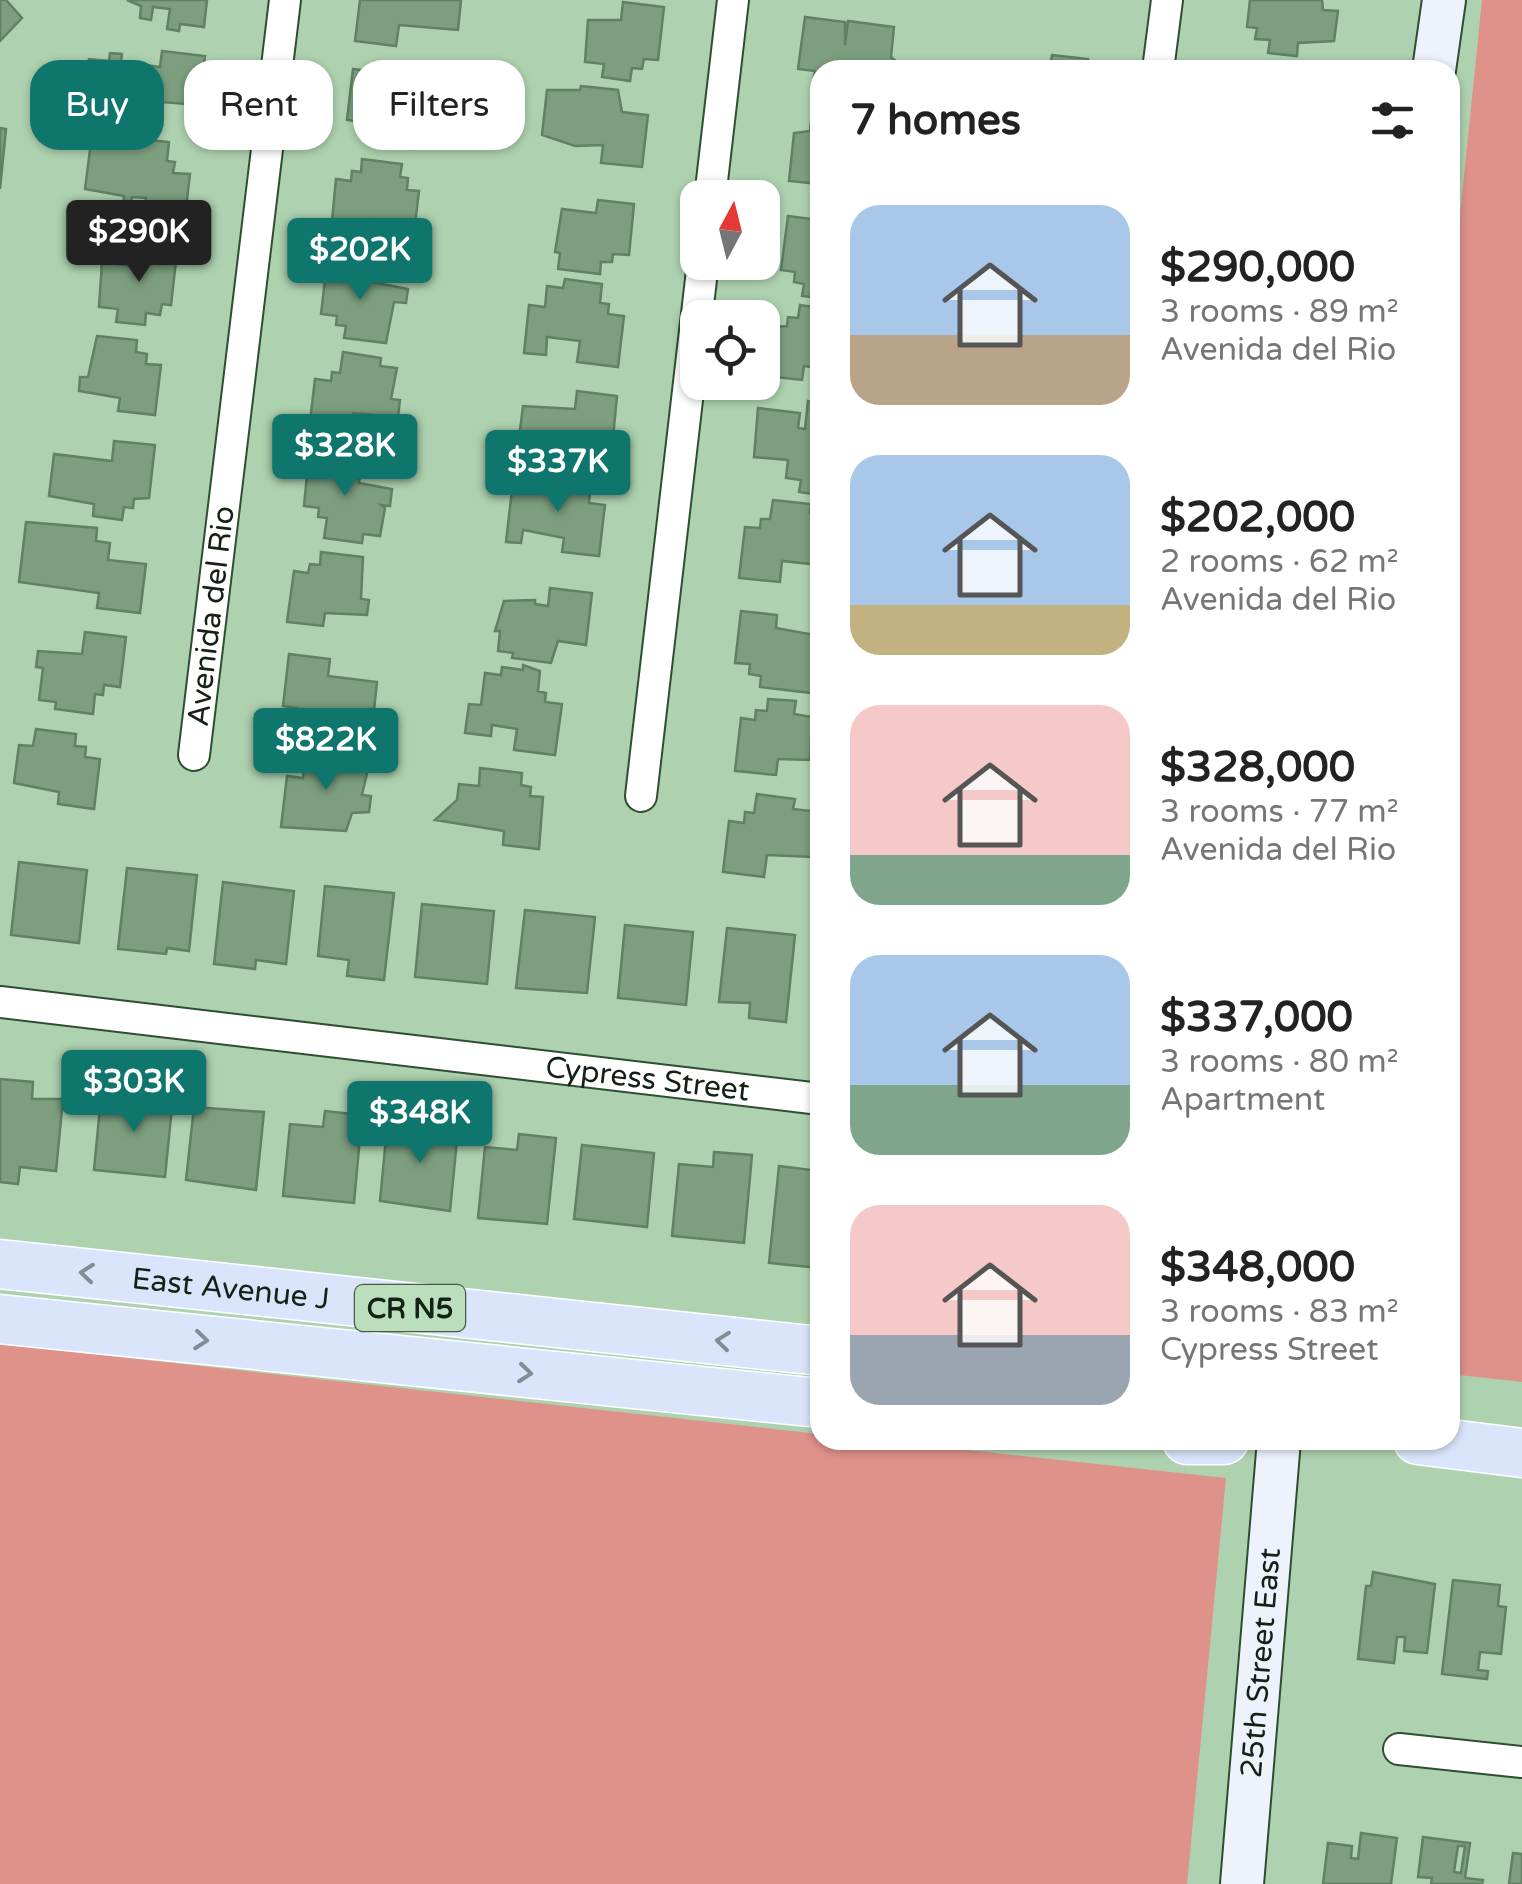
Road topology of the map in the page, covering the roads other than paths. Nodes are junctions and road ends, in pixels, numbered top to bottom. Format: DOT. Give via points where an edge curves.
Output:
graph roads {
  1 [pos="285,0"];
  2 [pos="733,0"];
  3 [pos="1167,0"];
  4 [pos="1444,0"];
  5 [pos="1159,60"];
  6 [pos="1435,60"];
  7 [pos="712,180"];
  8 [pos="700,280"];
  9 [pos="194,754"];
  10 [pos="641,796"];
  11 [pos="0,1002"];
  12 [pos="810,1098"];
  13 [pos="0,1264"];
  14 [pos="0,1319"];
  15 [pos="810,1350"];
  16 [pos="810,1402"];
  17 [pos="1460,1445"];
  18 [pos="1278,1450"];
  19 [pos="1522,1453"];
  20 [pos="1399,1750"];
  21 [pos="1522,1762"];
  22 [pos="1242,1884"];
  1 -- 9 [label="street, Avenida del Rio"];
  2 -- 7 [label="street"];
  3 -- 5 [label="street"];
  4 -- 6 [label="street"];
  8 -- 10 [label="street"];
  11 -- 12 [label="street, Cypress Street"];
  15 -- 13 [label="main road, East Avenue J / CR N5, one-way"];
  14 -- 16 [label="main road, East Avenue J, one-way"];
  17 -- 19 [label="main road"];
  18 -- 22 [label="street, 25th Street East"];
  20 -- 21 [label="street"];
}
